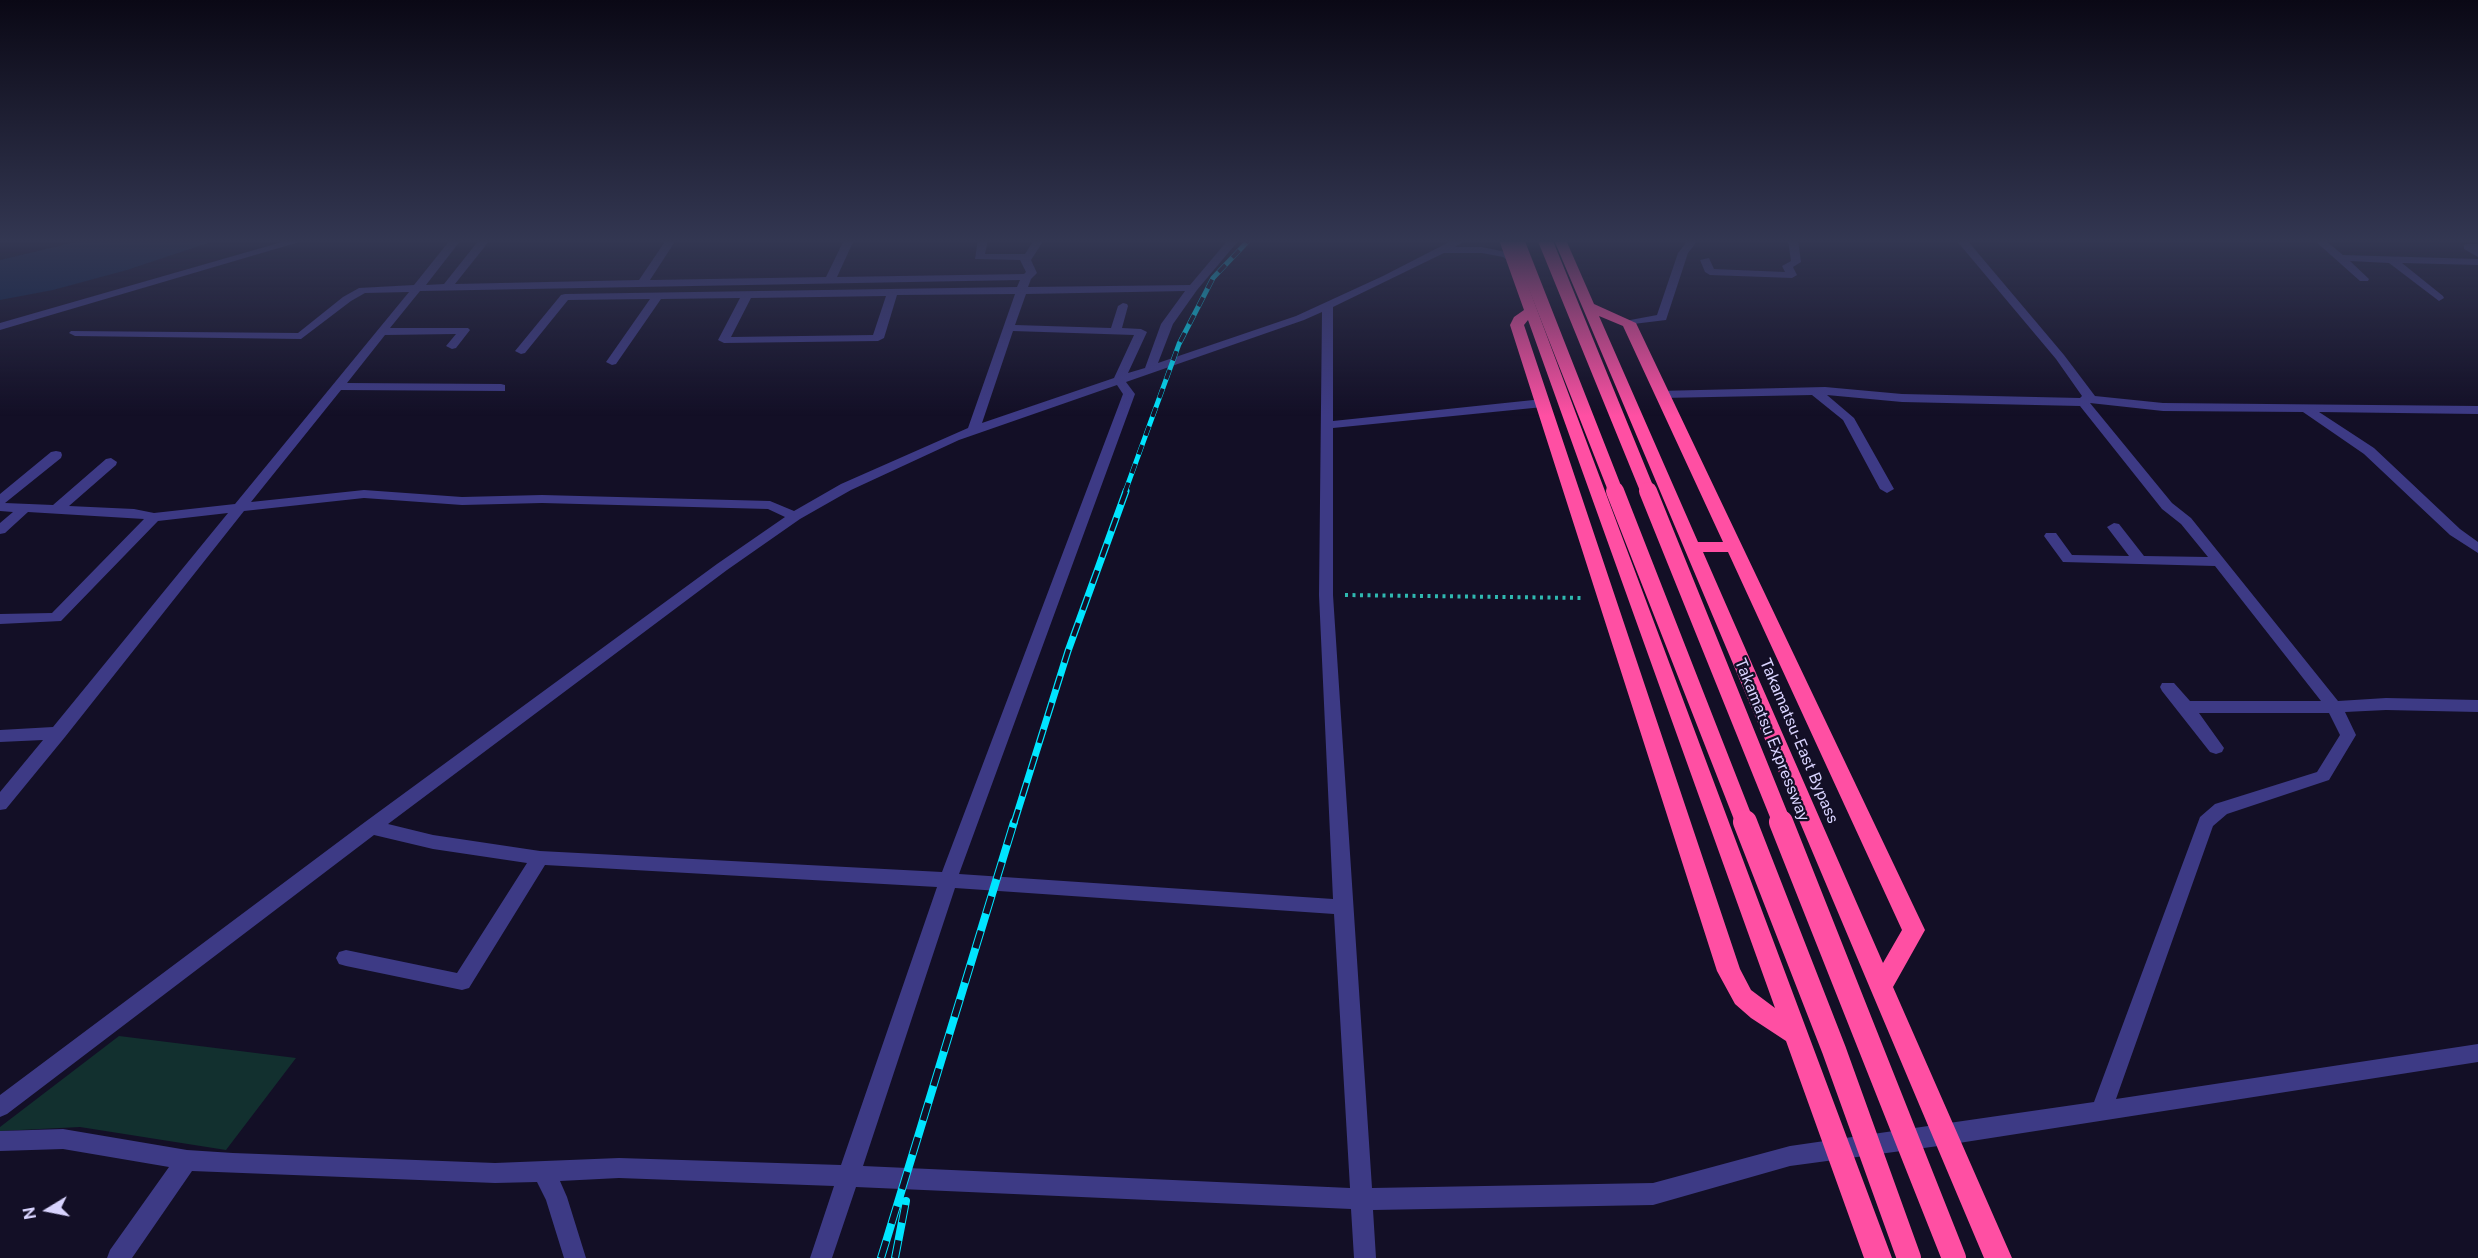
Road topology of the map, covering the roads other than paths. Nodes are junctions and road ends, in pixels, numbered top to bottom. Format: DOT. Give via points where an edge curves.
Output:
graph roads {
  1 [pos="98,299"];
  2 [pos="348,299"];
  3 [pos="408,299"];
  4 [pos="564,299"];
  5 [pos="656,299"];
  6 [pos="745,299"];
  7 [pos="890,299"];
  8 [pos="1019,299"];
  9 [pos="1185,299"];
  10 [pos="1343,299"];
  11 [pos="1528,299"];
  12 [pos="1534,299"];
  13 [pos="1569,299"];
  14 [pos="1585,299"];
  15 [pos="1668,299"];
  16 [pos="2011,299"];
  17 [pos="1123,306"];
  18 [pos="1328,306"];
  19 [pos="1589,307"];
  20 [pos="1531,311"];
  21 [pos="1629,322"];
  22 [pos="0,327"];
  23 [pos="1009,328"];
  24 [pos="1116,331"];
  25 [pos="381,332"];
  26 [pos="75,333"];
  27 [pos="452,346"];
  28 [pos="521,351"];
  29 [pos="612,362"];
  30 [pos="1150,369"];
  31 [pos="1119,380"];
  32 [pos="338,386"];
  33 [pos="501,388"];
  34 [pos="1815,391"];
  35 [pos="1662,394"];
  36 [pos="2085,400"];
  37 [pos="1543,403"];
  38 [pos="2308,410"];
  39 [pos="2478,410"];
  40 [pos="1326,425"];
  41 [pos="974,430"];
  42 [pos="56,455"];
  43 [pos="111,462"];
  44 [pos="1887,489"];
  45 [pos="0,501"];
  46 [pos="0,507"];
  47 [pos="24,509"];
  48 [pos="237,510"];
  49 [pos="55,511"];
  50 [pos="795,516"];
  51 [pos="154,517"];
  52 [pos="2114,527"];
  53 [pos="0,530"];
  54 [pos="2051,536"];
  55 [pos="1693,547"];
  56 [pos="1736,547"];
  57 [pos="2478,549"];
  58 [pos="2140,561"];
  59 [pos="2219,562"];
  60 [pos="0,619"];
  61 [pos="2168,687"];
  62 [pos="2478,706"];
  63 [pos="2186,707"];
  64 [pos="2334,707"];
  65 [pos="59,733"];
  66 [pos="0,736"];
  67 [pos="2216,748"];
  68 [pos="0,804"];
  69 [pos="371,827"];
  70 [pos="540,858"];
  71 [pos="948,880"];
  72 [pos="1343,907"];
  73 [pos="346,957"];
  74 [pos="1882,986"];
  75 [pos="1797,1035"];
  76 [pos="2478,1053"];
  77 [pos="0,1107"];
  78 [pos="2102,1110"];
  79 [pos="1946,1136"];
  80 [pos="0,1141"];
  81 [pos="1838,1148"];
  82 [pos="188,1160"];
  83 [pos="543,1172"];
  84 [pos="850,1177"];
  85 [pos="1363,1199"];
  86 [pos="118,1258"];
  87 [pos="575,1258"];
  88 [pos="821,1258"];
  89 [pos="1365,1258"];
  90 [pos="1878,1258"];
  91 [pos="1909,1258"];
  92 [pos="1954,1258"];
  93 [pos="1998,1258"];
  1 -- 22 [label="street"];
  2 -- 26 [label="street" via="301,336"];
  3 -- 25 [label="street"];
  4 -- 28 [label="street"];
  5 -- 29 [label="street"];
  6 -- 7 [label="street" via="724,340 878,338"];
  8 -- 23 [label="street"];
  9 -- 30 [label="street" via="1167,324"];
  10 -- 18 [label="street"];
  11 -- 20 [label="highway"];
  12 -- 91 [label="highway, bridge" via="1804,973"];
  13 -- 92 [label="highway, Takamatsu Expressway, bridge"];
  14 -- 19 [label="highway, Takamatsu-East Bypass"];
  15 -- 21 [label="street" via="1662,318"];
  16 -- 36 [label="street" via="2060,357 2089,397"];
  17 -- 24 [label="street"];
  18 -- 30 [label="street"];
  18 -- 40 [label="street"];
  19 -- 21 [label="highway"];
  19 -- 55 [label="highway, Takamatsu-East Bypass"];
  20 -- 37 [label="highway" via="1517,325"];
  20 -- 75 [label="highway"];
  21 -- 35 [label="highway"];
  23 -- 24 [label="street"];
  23 -- 41 [label="street"];
  24 -- 31 [label="street" via="1141,332"];
  25 -- 27 [label="street" via="464,330"];
  25 -- 32 [label="street"];
  30 -- 31 [label="street"];
  31 -- 41 [label="street"];
  31 -- 71 [label="street" via="1129,394"];
  32 -- 33 [label="street"];
  32 -- 48 [label="street"];
  34 -- 35 [label="street"];
  34 -- 36 [label="street" via="1902,398"];
  34 -- 44 [label="street" via="1848,418"];
  35 -- 56 [label="highway"];
  36 -- 38 [label="street" via="2163,407"];
  36 -- 59 [label="street" via="2167,506 2186,521"];
  37 -- 40 [label="street"];
  37 -- 75 [label="highway" via="1729,970 1743,997"];
  38 -- 39 [label="street"];
  38 -- 57 [label="street" via="2369,451"];
  40 -- 72 [label="street" via="1326,595"];
  41 -- 50 [label="street" via="902,460"];
  42 -- 45 [label="street"];
  43 -- 49 [label="street"];
  46 -- 47 [label="street"];
  47 -- 49 [label="street"];
  47 -- 53 [label="street"];
  48 -- 50 [label="street" via="364,494 462,501 542,499 770,506"];
  48 -- 51 [label="street"];
  48 -- 65 [label="street"];
  49 -- 51 [label="street"];
  50 -- 69 [label="street"];
  51 -- 60 [label="street" via="56,618"];
  52 -- 58 [label="street"];
  54 -- 58 [label="street" via="2068,559"];
  55 -- 56 [label="highway"];
  55 -- 74 [label="highway, Takamatsu-East Bypass"];
  56 -- 74 [label="highway" via="1914,930"];
  58 -- 59 [label="street"];
  59 -- 64 [label="street"];
  61 -- 63 [label="street"];
  62 -- 64 [label="street"];
  63 -- 64 [label="street"];
  63 -- 67 [label="street"];
  64 -- 78 [label="street" via="2348,735 2323,776 2221,809 2206,822"];
  65 -- 66 [label="street"];
  65 -- 68 [label="street"];
  69 -- 70 [label="street" via="433,842"];
  69 -- 77 [label="street"];
  70 -- 71 [label="street"];
  70 -- 73 [label="street" via="462,982"];
  71 -- 72 [label="street"];
  71 -- 84 [label="street"];
  72 -- 85 [label="street"];
  74 -- 79 [label="highway, Takamatsu-East Bypass"];
  75 -- 81 [label="highway"];
  76 -- 78 [label="street"];
  78 -- 79 [label="street"];
  79 -- 81 [label="street"];
  79 -- 93 [label="highway, Takamatsu-East Bypass"];
  80 -- 82 [label="street" via="63,1139"];
  81 -- 85 [label="street" via="1790,1156 1653,1194"];
  81 -- 90 [label="highway"];
  82 -- 83 [label="street"];
  82 -- 86 [label="street"];
  83 -- 84 [label="street" via="619,1168"];
  83 -- 87 [label="street" via="556,1197"];
  84 -- 85 [label="street"];
  84 -- 88 [label="street"];
  85 -- 89 [label="street"];
}
